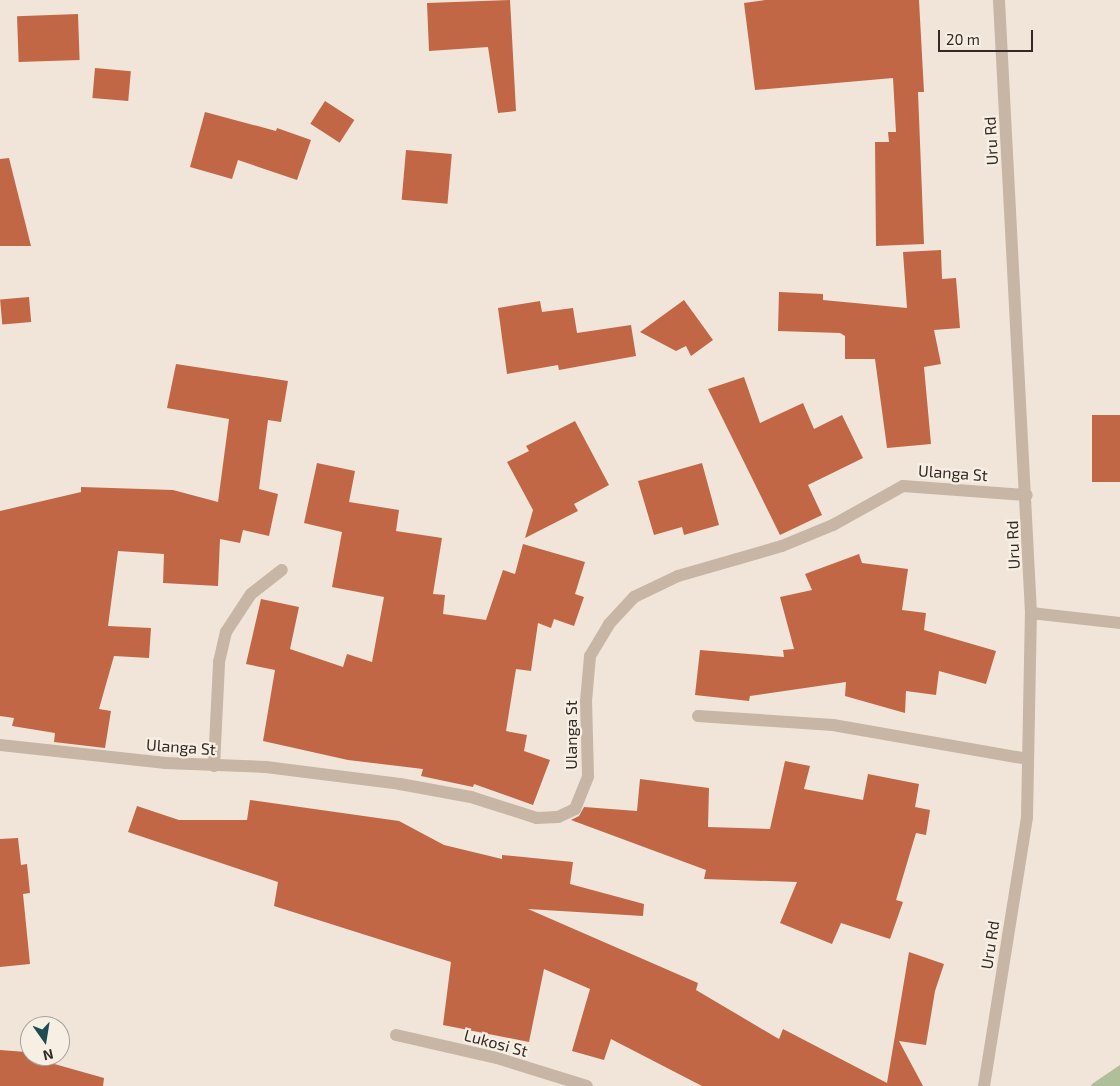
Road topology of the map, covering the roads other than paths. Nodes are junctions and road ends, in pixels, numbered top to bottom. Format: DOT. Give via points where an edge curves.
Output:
graph roads {
  1 [pos="999,0"];
  2 [pos="1027,495"];
  3 [pos="282,570"];
  4 [pos="1032,613"];
  5 [pos="1120,624"];
  6 [pos="698,716"];
  7 [pos="0,746"];
  8 [pos="1028,759"];
  9 [pos="214,766"];
  10 [pos="396,1034"];
  11 [pos="587,1086"];
  12 [pos="984,1086"];
  1 -- 2 [label="street, Uru Rd"];
  2 -- 4 [label="street, Uru Rd"];
  2 -- 9 [label="street, Ulanga St" via="903,486 833,524 782,546 678,576 634,597 609,624 590,656 586,692 588,776 575,809 558,818 537,818 486,801 424,787 266,767"];
  3 -- 9 [label="street" via="251,594 226,632 219,662"];
  4 -- 5 [label="street"];
  4 -- 8 [label="street, Uru Rd"];
  6 -- 8 [label="street" via="833,725"];
  7 -- 9 [label="street, Ulanga St"];
  8 -- 12 [label="street, Uru Rd" via="1026,818"];
  10 -- 11 [label="street, Lukosi St" via="497,1058"];
}
